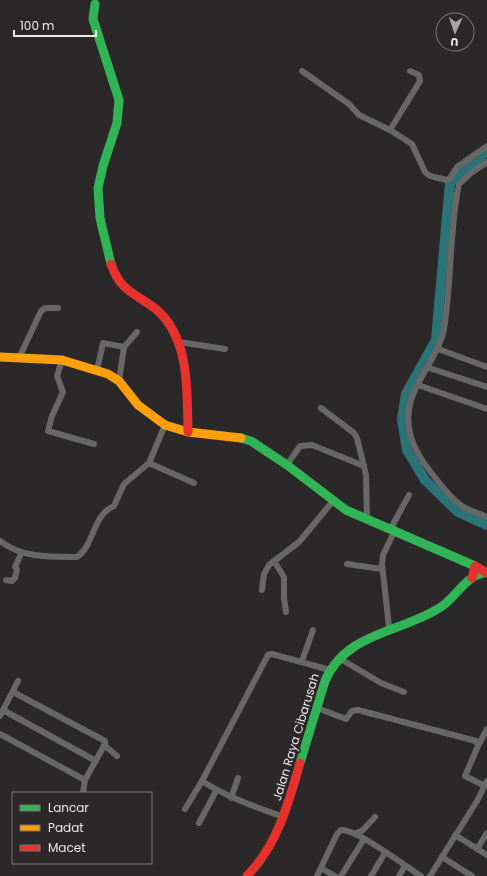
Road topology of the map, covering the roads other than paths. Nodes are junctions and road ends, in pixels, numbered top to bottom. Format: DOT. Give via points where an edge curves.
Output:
graph roads {
  1 [pos="95,4"];
  2 [pos="302,71"];
  3 [pos="410,71"];
  4 [pos="390,130"];
  5 [pos="487,146"];
  6 [pos="487,162"];
  7 [pos="58,308"];
  8 [pos="137,332"];
  9 [pos="179,342"];
  10 [pos="124,347"];
  11 [pos="225,349"];
  12 [pos="438,349"];
  13 [pos="20,356"];
  14 [pos="0,357"];
  15 [pos="62,360"];
  16 [pos="487,367"];
  17 [pos="428,368"];
  18 [pos="97,370"];
  19 [pos="119,381"];
  20 [pos="418,385"];
  21 [pos="487,387"];
  22 [pos="321,408"];
  23 [pos="487,409"];
  24 [pos="165,425"];
  25 [pos="188,432"];
  26 [pos="94,444"];
  27 [pos="149,463"];
  28 [pos="287,465"];
  29 [pos="364,466"];
  30 [pos="194,484"];
  31 [pos="409,495"];
  32 [pos="333,501"];
  33 [pos="487,517"];
  34 [pos="368,520"];
  35 [pos="393,529"];
  36 [pos="0,541"];
  37 [pos="21,554"];
  38 [pos="274,561"];
  39 [pos="347,564"];
  40 [pos="475,566"];
  41 [pos="382,569"];
  42 [pos="487,572"];
  43 [pos="472,578"];
  44 [pos="6,580"];
  45 [pos="262,590"];
  46 [pos="286,612"];
  47 [pos="389,627"];
  48 [pos="313,630"];
  49 [pos="339,658"];
  50 [pos="302,661"];
  51 [pos="330,670"];
  52 [pos="18,681"];
  53 [pos="13,692"];
  54 [pos="404,692"];
  55 [pos="317,708"];
  56 [pos="2,713"];
  57 [pos="487,729"];
  58 [pos="0,734"];
  59 [pos="104,745"];
  60 [pos="478,746"];
  61 [pos="117,756"];
  62 [pos="96,761"];
  63 [pos="238,778"];
  64 [pos="85,780"];
  65 [pos="202,781"];
  66 [pos="486,784"];
  67 [pos="216,791"];
  68 [pos="83,792"];
  69 [pos="231,798"];
  70 [pos="185,809"];
  71 [pos="284,817"];
  72 [pos="375,817"];
  73 [pos="199,823"];
  74 [pos="487,833"];
  75 [pos="355,834"];
  76 [pos="455,835"];
  77 [pos="364,839"];
  78 [pos="478,849"];
  79 [pos="385,853"];
  80 [pos="487,855"];
  81 [pos="442,857"];
  82 [pos="405,866"];
  83 [pos="322,868"];
  84 [pos="247,876"];
  85 [pos="317,876"];
  86 [pos="335,876"];
  87 [pos="341,876"];
  88 [pos="371,876"];
  89 [pos="399,876"];
  90 [pos="421,876"];
  91 [pos="430,876"];
  92 [pos="472,876"];
  1 -- 9 [label="street" via="93,19 119,100 116,128 104,166 98,198 113,271 121,285 154,306"];
  2 -- 4 [label="street" via="349,104 359,115"];
  3 -- 4 [label="street" via="419,75 420,81"];
  4 -- 5 [label="street" via="412,144 425,172 435,178 447,180 457,167"];
  6 -- 12 [label="street" via="459,184 449,262 446,316"];
  7 -- 13 [label="street" via="45,308 41,311"];
  8 -- 10 [label="street"];
  9 -- 11 [label="street"];
  9 -- 25 [label="street"];
  10 -- 18 [label="street" via="104,343"];
  10 -- 19 [label="street"];
  12 -- 16 [label="street"];
  12 -- 17 [label="street"];
  13 -- 14 [label="street"];
  13 -- 15 [label="street"];
  15 -- 18 [label="street"];
  15 -- 26 [label="street" via="57,376 64,392 52,416 48,432"];
  17 -- 20 [label="street"];
  17 -- 21 [label="street"];
  18 -- 19 [label="street"];
  19 -- 24 [label="street, Jalan Raya Cibarusah" via="138,405"];
  20 -- 23 [label="street"];
  20 -- 33 [label="street" via="411,401 408,421 417,454 452,498"];
  22 -- 29 [label="street" via="354,433"];
  24 -- 25 [label="street, Jalan Raya Cibarusah"];
  24 -- 27 [label="street"];
  25 -- 28 [label="street, Jalan Raya Cibarusah" via="251,441"];
  27 -- 30 [label="street"];
  27 -- 37 [label="street" via="124,484 114,506 106,509 83,553 77,557"];
  28 -- 29 [label="street" via="300,446 311,444"];
  28 -- 32 [label="street, Jalan Raya Cibarusah"];
  29 -- 34 [label="street"];
  31 -- 35 [label="street"];
  32 -- 34 [label="street, Jalan Raya Cibarusah"];
  32 -- 38 [label="street" via="299,542"];
  34 -- 35 [label="street, Jalan Raya Cibarusah"];
  35 -- 40 [label="street, Jalan Raya Cibarusah"];
  35 -- 41 [label="street" via="383,555"];
  36 -- 37 [label="street"];
  37 -- 44 [label="street" via="15,567 18,569 15,578 12,581"];
  38 -- 45 [label="street" via="265,569"];
  38 -- 46 [label="street" via="284,577"];
  39 -- 41 [label="street"];
  40 -- 42 [label="street, Jalan Raya Cibarusah"];
  40 -- 43 [label="street"];
  41 -- 47 [label="street"];
  42 -- 43 [label="street, Jalan Raya Cibarusah"];
  43 -- 47 [label="street, Jalan Raya Cibarusah" via="440,608"];
  47 -- 49 [label="street, Jalan Raya Cibarusah" via="360,642"];
  48 -- 50 [label="street"];
  49 -- 51 [label="street, Jalan Raya Cibarusah"];
  49 -- 54 [label="street" via="381,683"];
  50 -- 51 [label="street"];
  50 -- 65 [label="street" via="268,655"];
  51 -- 55 [label="street, Jalan Raya Cibarusah"];
  52 -- 53 [label="street"];
  53 -- 56 [label="street"];
  53 -- 59 [label="street" via="104,740"];
  55 -- 60 [label="street" via="346,719 358,710 476,741"];
  55 -- 71 [label="street, Jalan Raya Cibarusah"];
  56 -- 62 [label="street"];
  57 -- 60 [label="street"];
  58 -- 64 [label="street"];
  59 -- 61 [label="street"];
  59 -- 62 [label="street"];
  60 -- 66 [label="street" via="465,776"];
  62 -- 64 [label="street"];
  63 -- 69 [label="street"];
  64 -- 68 [label="street"];
  65 -- 67 [label="street"];
  65 -- 70 [label="street"];
  66 -- 76 [label="street"];
  67 -- 69 [label="street"];
  67 -- 73 [label="street"];
  69 -- 71 [label="street"];
  71 -- 84 [label="street, Jalan Raya Cibarusah" via="268,854"];
  72 -- 75 [label="street" via="363,830"];
  74 -- 78 [label="street"];
  75 -- 77 [label="street"];
  75 -- 83 [label="street" via="341,830 337,834"];
  76 -- 78 [label="street"];
  76 -- 81 [label="street"];
  77 -- 79 [label="street"];
  77 -- 87 [label="street"];
  78 -- 80 [label="street"];
  79 -- 82 [label="street"];
  79 -- 88 [label="street"];
  81 -- 91 [label="street"];
  81 -- 92 [label="street"];
  82 -- 89 [label="street"];
  82 -- 90 [label="street"];
  83 -- 85 [label="street"];
  83 -- 86 [label="street"];
}
